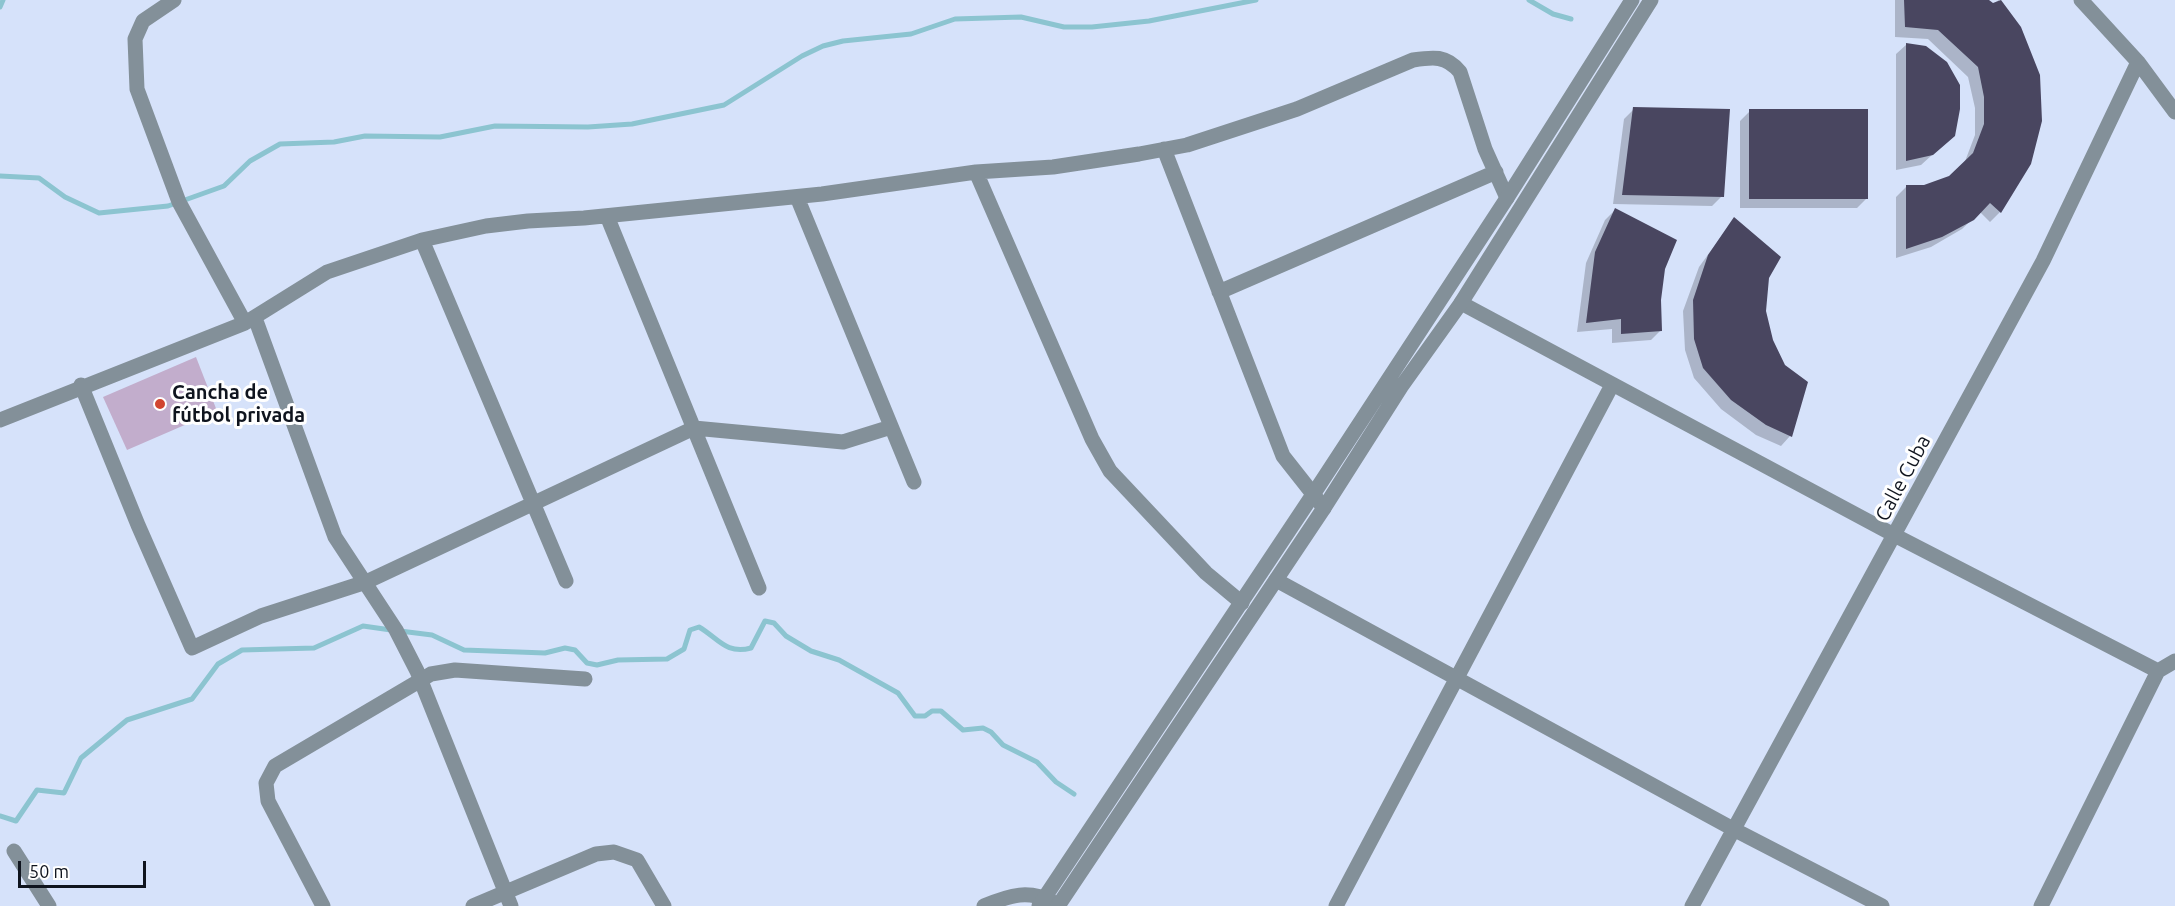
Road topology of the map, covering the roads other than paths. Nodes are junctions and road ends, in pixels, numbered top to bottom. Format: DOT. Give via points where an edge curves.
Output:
graph roads {
  1 [pos="174,0"];
  2 [pos="1632,0"];
  3 [pos="1651,0"];
  4 [pos="2081,0"];
  5 [pos="2138,62"];
  6 [pos="2175,112"];
  7 [pos="1164,149"];
  8 [pos="976,172"];
  9 [pos="1496,172"];
  10 [pos="797,197"];
  11 [pos="1508,198"];
  12 [pos="607,216"];
  13 [pos="422,240"];
  14 [pos="1219,292"];
  15 [pos="1461,303"];
  16 [pos="250,321"];
  17 [pos="81,386"];
  18 [pos="1611,386"];
  19 [pos="0,420"];
  20 [pos="891,427"];
  21 [pos="694,428"];
  22 [pos="914,482"];
  23 [pos="1313,494"];
  24 [pos="534,504"];
  25 [pos="1324,508"];
  26 [pos="1896,537"];
  27 [pos="1276,580"];
  28 [pos="566,581"];
  29 [pos="366,582"];
  30 [pos="759,588"];
  31 [pos="1242,603"];
  32 [pos="2175,661"];
  33 [pos="2158,671"];
  34 [pos="585,679"];
  35 [pos="420,680"];
  36 [pos="1456,680"];
  37 [pos="1735,830"];
  38 [pos="14,850"];
  39 [pos="509,899"];
  40 [pos="1041,902"];
  41 [pos="49,906"];
  42 [pos="323,906"];
  43 [pos="473,906"];
  44 [pos="664,906"];
  45 [pos="984,906"];
  46 [pos="1059,906"];
  47 [pos="1336,906"];
  48 [pos="1692,906"];
  49 [pos="1882,906"];
  50 [pos="2042,906"];
  1 -- 16 [label="street" via="143,21 135,39 137,89 179,202"];
  2 -- 11 [label="street"];
  3 -- 15 [label="street"];
  4 -- 5 [label="street"];
  5 -- 6 [label="street"];
  5 -- 26 [label="street, Calle Cuba" via="2043,261"];
  7 -- 8 [label="street" via="1053,167"];
  7 -- 9 [label="street" via="1286,113 1413,60 1433,57 1453,63 1460,72"];
  7 -- 14 [label="street"];
  8 -- 10 [label="street"];
  8 -- 31 [label="street" via="1092,440 1110,471 1206,573"];
  9 -- 11 [label="street"];
  9 -- 14 [label="street"];
  10 -- 12 [label="street"];
  10 -- 20 [label="street"];
  11 -- 23 [label="street"];
  12 -- 13 [label="street" via="486,226"];
  12 -- 21 [label="street"];
  13 -- 16 [label="street" via="327,272"];
  13 -- 24 [label="street"];
  14 -- 23 [label="street" via="1283,456"];
  15 -- 18 [label="street"];
  15 -- 25 [label="street" via="1401,387"];
  16 -- 17 [label="street"];
  16 -- 29 [label="street" via="335,537"];
  17 -- 19 [label="street"];
  17 -- 29 [label="street" via="192,648 261,616"];
  18 -- 26 [label="street"];
  18 -- 36 [label="street"];
  20 -- 21 [label="street" via="843,442"];
  20 -- 22 [label="street"];
  21 -- 24 [label="street"];
  21 -- 30 [label="street"];
  23 -- 25 [label="street"];
  23 -- 31 [label="street"];
  24 -- 28 [label="street"];
  24 -- 29 [label="street"];
  25 -- 27 [label="street"];
  26 -- 33 [label="street"];
  26 -- 37 [label="street, Calle Cuba"];
  27 -- 36 [label="street"];
  27 -- 46 [label="street"];
  29 -- 35 [label="street" via="396,630"];
  31 -- 40 [label="street"];
  32 -- 33 [label="street"];
  33 -- 50 [label="street"];
  34 -- 35 [label="street" via="455,670"];
  35 -- 39 [label="street"];
  35 -- 42 [label="street" via="275,766 267,783 268,801"];
  36 -- 37 [label="street"];
  36 -- 47 [label="street"];
  37 -- 48 [label="street, Calle Cuba"];
  37 -- 49 [label="street"];
  38 -- 41 [label="street"];
  39 -- 43 [label="street"];
  39 -- 44 [label="street" via="596,855 614,852 637,860"];
  40 -- 45 [label="street" via="1013,894"];
  40 -- 46 [label="street"];
}
